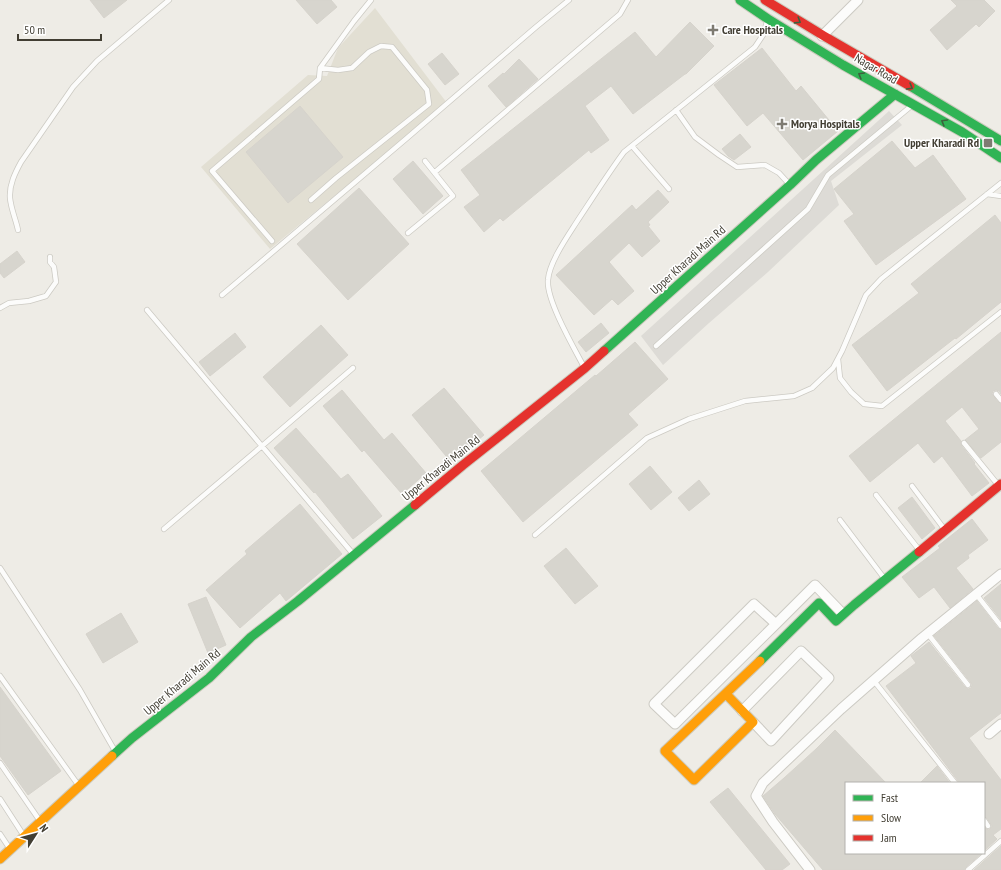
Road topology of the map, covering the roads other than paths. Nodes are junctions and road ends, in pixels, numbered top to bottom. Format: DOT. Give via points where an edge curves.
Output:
graph roads {
  1 [pos="371,0"];
  2 [pos="569,0"];
  3 [pos="628,0"];
  4 [pos="740,0"];
  5 [pos="765,0"];
  6 [pos="858,0"];
  7 [pos="165,1"];
  8 [pos="768,18"];
  9 [pos="822,36"];
  10 [pos="320,68"];
  11 [pos="895,94"];
  12 [pos="913,104"];
  13 [pos="676,110"];
  14 [pos="1001,141"];
  15 [pos="632,146"];
  16 [pos="1001,158"];
  17 [pos="425,161"];
  18 [pos="435,172"];
  19 [pos="1001,183"];
  20 [pos="790,185"];
  21 [pos="669,189"];
  22 [pos="987,194"];
  23 [pos="1001,196"];
  24 [pos="311,200"];
  25 [pos="18,230"];
  26 [pos="408,233"];
  27 [pos="272,241"];
  28 [pos="50,257"];
  29 [pos="222,295"];
  30 [pos="0,308"];
  31 [pos="147,310"];
  32 [pos="1001,312"];
  33 [pos="656,346"];
  34 [pos="838,358"];
  35 [pos="353,368"];
  36 [pos="585,368"];
  37 [pos="996,394"];
  38 [pos="1001,400"];
  39 [pos="964,443"];
  40 [pos="262,446"];
  41 [pos="1000,485"];
  42 [pos="912,486"];
  43 [pos="876,495"];
  44 [pos="840,520"];
  45 [pos="164,529"];
  46 [pos="945,530"];
  47 [pos="536,535"];
  48 [pos="920,551"];
  49 [pos="354,555"];
  50 [pos="0,568"];
  51 [pos="1001,574"];
  52 [pos="885,579"];
  53 [pos="976,594"];
  54 [pos="843,614"];
  55 [pos="776,624"];
  56 [pos="1001,626"];
  57 [pos="928,634"];
  58 [pos="0,676"];
  59 [pos="874,681"];
  60 [pos="968,685"];
  61 [pos="726,694"];
  62 [pos="742,711"];
  63 [pos="753,722"];
  64 [pos="1001,724"];
  65 [pos="989,734"];
  66 [pos="116,753"];
  67 [pos="0,763"];
  68 [pos="954,782"];
  69 [pos="79,786"];
  70 [pos="0,799"];
  71 [pos="40,821"];
  72 [pos="985,822"];
  73 [pos="988,826"];
  74 [pos="0,834"];
  75 [pos="24,836"];
  76 [pos="1001,841"];
  77 [pos="10,850"];
  78 [pos="0,859"];
  79 [pos="810,870"];
  80 [pos="968,870"];
  1 -- 10 [label="lane"];
  2 -- 29 [label="lane"];
  3 -- 18 [label="lane" via="620,14"];
  4 -- 8 [label="main road, Nagar Road"];
  5 -- 9 [label="main road, Nagar Road, one-way"];
  6 -- 9 [label="street"];
  7 -- 25 [label="lane" via="97,61 73,87 21,162 10,188"];
  11 -- 8 [label="main road, Nagar Road, one-way"];
  8 -- 13 [label="lane" via="763,35 755,47"];
  9 -- 14 [label="main road, Nagar Road, one-way"];
  10 -- 24 [label="lane" via="352,68 369,52 381,46 392,47 427,90 430,104"];
  10 -- 27 [label="lane" via="319,79 212,171"];
  11 -- 12 [label="main road, Nagar Road"];
  11 -- 20 [label="main road, Upper Kharadi Main Rd"];
  16 -- 12 [label="main road, Nagar Road, one-way"];
  12 -- 33 [label="lane" via="828,175 808,209"];
  13 -- 15 [label="lane"];
  13 -- 20 [label="lane" via="695,137 737,167 765,165 779,173"];
  15 -- 21 [label="lane"];
  15 -- 36 [label="lane" via="612,168 572,230 551,268 548,281 556,312"];
  17 -- 18 [label="lane"];
  18 -- 26 [label="lane" via="453,196"];
  19 -- 22 [label="lane"];
  20 -- 36 [label="main road, Upper Kharadi Main Rd"];
  22 -- 23 [label="lane"];
  22 -- 34 [label="lane" via="882,279 866,295"];
  28 -- 30 [label="lane" via="56,282 46,296 8,303"];
  31 -- 40 [label="lane"];
  32 -- 34 [label="lane" via="882,406 864,404 851,392 840,378"];
  34 -- 47 [label="lane" via="833,368 812,388 794,396 745,401 689,419 647,438"];
  35 -- 40 [label="lane"];
  36 -- 49 [label="main road, Upper Kharadi Main Rd"];
  37 -- 38 [label="lane"];
  39 -- 41 [label="lane"];
  40 -- 45 [label="lane"];
  40 -- 49 [label="lane"];
  41 -- 46 [label="main road"];
  42 -- 46 [label="lane"];
  43 -- 48 [label="lane"];
  44 -- 52 [label="lane"];
  46 -- 48 [label="main road"];
  48 -- 52 [label="main road"];
  49 -- 66 [label="main road, Upper Kharadi Main Rd"];
  50 -- 66 [label="lane" via="80,690"];
  51 -- 53 [label="street"];
  52 -- 54 [label="main road"];
  53 -- 56 [label="lane"];
  53 -- 57 [label="street"];
  54 -- 55 [label="street" via="815,586"];
  54 -- 61 [label="main road" via="836,621 819,603"];
  55 -- 55 [label="street" via="754,604 654,704 675,724"];
  57 -- 59 [label="street"];
  57 -- 60 [label="lane"];
  58 -- 69 [label="lane"];
  59 -- 68 [label="lane"];
  59 -- 79 [label="street" via="763,783 756,796"];
  61 -- 62 [label="main road"];
  61 -- 63 [label="main road" via="665,752 694,780"];
  62 -- 63 [label="main road"];
  62 -- 63 [label="street" via="801,651 829,678 771,741"];
  64 -- 65 [label="street"];
  66 -- 69 [label="main road, Upper Kharadi Main Rd"];
  67 -- 71 [label="lane"];
  69 -- 71 [label="main road, Upper Kharadi Main Rd"];
  70 -- 75 [label="lane"];
  71 -- 75 [label="main road, Upper Kharadi Main Rd"];
  72 -- 73 [label="lane"];
  74 -- 77 [label="lane"];
  75 -- 77 [label="main road, Upper Kharadi Main Rd"];
  76 -- 80 [label="lane"];
  77 -- 78 [label="main road, Upper Kharadi Main Rd"];
}
